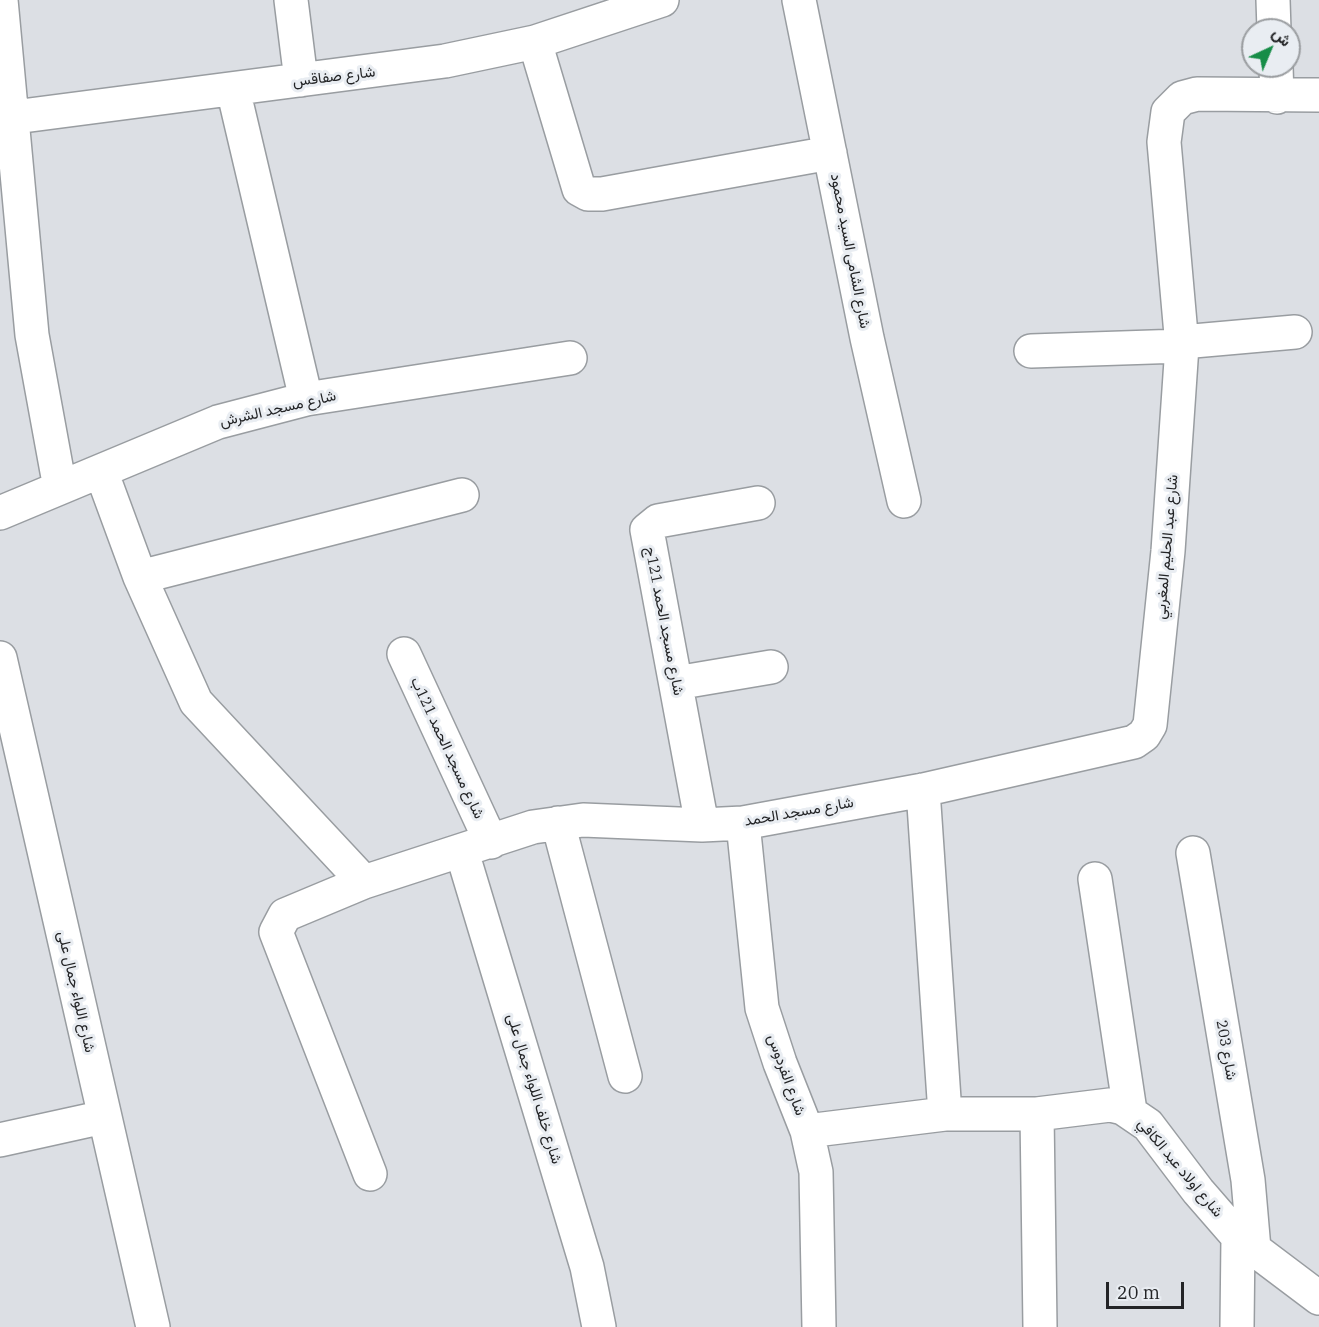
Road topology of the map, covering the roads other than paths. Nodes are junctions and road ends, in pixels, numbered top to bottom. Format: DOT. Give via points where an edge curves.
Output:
graph roads {
  1 [pos="1,0"];
  2 [pos="291,0"];
  3 [pos="800,0"];
  4 [pos="1272,0"];
  5 [pos="654,1"];
  6 [pos="1273,18"];
  7 [pos="535,42"];
  8 [pos="301,80"];
  9 [pos="1276,81"];
  10 [pos="234,89"];
  11 [pos="1319,95"];
  12 [pos="7,118"];
  13 [pos="830,153"];
  14 [pos="1295,333"];
  15 [pos="1182,344"];
  16 [pos="1031,351"];
  17 [pos="570,358"];
  18 [pos="306,399"];
  19 [pos="101,471"];
  20 [pos="60,488"];
  21 [pos="462,495"];
  22 [pos="904,501"];
  23 [pos="758,503"];
  24 [pos="0,513"];
  25 [pos="140,577"];
  26 [pos="404,654"];
  27 [pos="0,658"];
  28 [pos="771,667"];
  29 [pos="676,683"];
  30 [pos="1134,742"];
  31 [pos="923,790"];
  32 [pos="558,823"];
  33 [pos="743,823"];
  34 [pos="702,825"];
  35 [pos="477,847"];
  36 [pos="1193,853"];
  37 [pos="1095,879"];
  38 [pos="364,882"];
  39 [pos="625,1076"];
  40 [pos="1130,1112"];
  41 [pos="945,1114"];
  42 [pos="1036,1114"];
  43 [pos="104,1117"];
  44 [pos="807,1131"];
  45 [pos="0,1140"];
  46 [pos="370,1174"];
  47 [pos="1246,1243"];
  48 [pos="1319,1298"];
  49 [pos="153,1327"];
  50 [pos="599,1327"];
  51 [pos="819,1327"];
  52 [pos="1040,1327"];
  53 [pos="1237,1327"];
  1 -- 12 [label="street"];
  2 -- 8 [label="street"];
  3 -- 13 [label="street, شارع الشامى السيد محمود"];
  4 -- 6 [label="street"];
  5 -- 7 [label="street, شارع صفاقس"];
  7 -- 8 [label="street, شارع صفاقس" via="434,63"];
  7 -- 13 [label="street" via="579,189 588,194"];
  8 -- 10 [label="street, شارع صفاقس"];
  9 -- 11 [label="street"];
  9 -- 15 [label="street, شارع عبد الحليم المغربي" via="1182,98 1168,112 1164,142"];
  10 -- 12 [label="street, شارع صفاقس"];
  10 -- 18 [label="street"];
  12 -- 20 [label="street" via="32,335"];
  13 -- 22 [label="street, شارع الشامى السيد محمود"];
  14 -- 15 [label="street"];
  15 -- 16 [label="street"];
  15 -- 30 [label="street, شارع عبد الحليم المغربي" via="1168,551 1150,725"];
  17 -- 18 [label="street, شارع مسجد الشرش"];
  18 -- 19 [label="street, شارع مسجد الشرش" via="218,422"];
  19 -- 20 [label="street, شارع مسجد الشرش"];
  19 -- 25 [label="street"];
  20 -- 24 [label="street, شارع مسجد الشرش"];
  21 -- 25 [label="street"];
  23 -- 29 [label="street, شارع مسجد الحمد 121ج" via="658,521 647,530"];
  25 -- 38 [label="street" via="196,702"];
  26 -- 35 [label="street, شارع مسجد الحمد 121ب"];
  27 -- 43 [label="street, شارع اللواء جمال على"];
  28 -- 29 [label="street"];
  29 -- 34 [label="street, شارع مسجد الحمد 121ج"];
  30 -- 31 [label="street, شارع مسجد الحمد"];
  31 -- 33 [label="street, شارع مسجد الحمد"];
  31 -- 41 [label="street"];
  32 -- 34 [label="street, شارع مسجد الحمد" via="583,820"];
  32 -- 35 [label="street, شارع مسجد الحمد" via="533,827"];
  32 -- 39 [label="street"];
  33 -- 34 [label="street, شارع مسجد الحمد"];
  33 -- 44 [label="street, شارع الفردوس" via="762,1008"];
  35 -- 38 [label="street, شارع مسجد الحمد"];
  35 -- 50 [label="street, شارع خلف اللواء جمال على" via="587,1267"];
  36 -- 47 [label="street, شارع 203" via="1248,1180"];
  37 -- 40 [label="street"];
  38 -- 46 [label="street, شارع مسجد الحمد" via="285,915 276,932"];
  40 -- 42 [label="street, شارع اولاد عبد الكافي" via="1110,1105"];
  40 -- 47 [label="street, شارع اولاد عبد الكافي" via="1148,1125 1198,1191"];
  41 -- 42 [label="street, شارع اولاد عبد الكافي"];
  41 -- 44 [label="street, شارع اولاد عبد الكافي"];
  42 -- 52 [label="street"];
  43 -- 45 [label="street"];
  43 -- 49 [label="street, شارع اللواء جمال على"];
  44 -- 51 [label="street, شارع الفردوس" via="816,1173"];
  47 -- 48 [label="street, شارع اولاد عبد الكافي"];
  47 -- 53 [label="street, شارع 203"];
}
